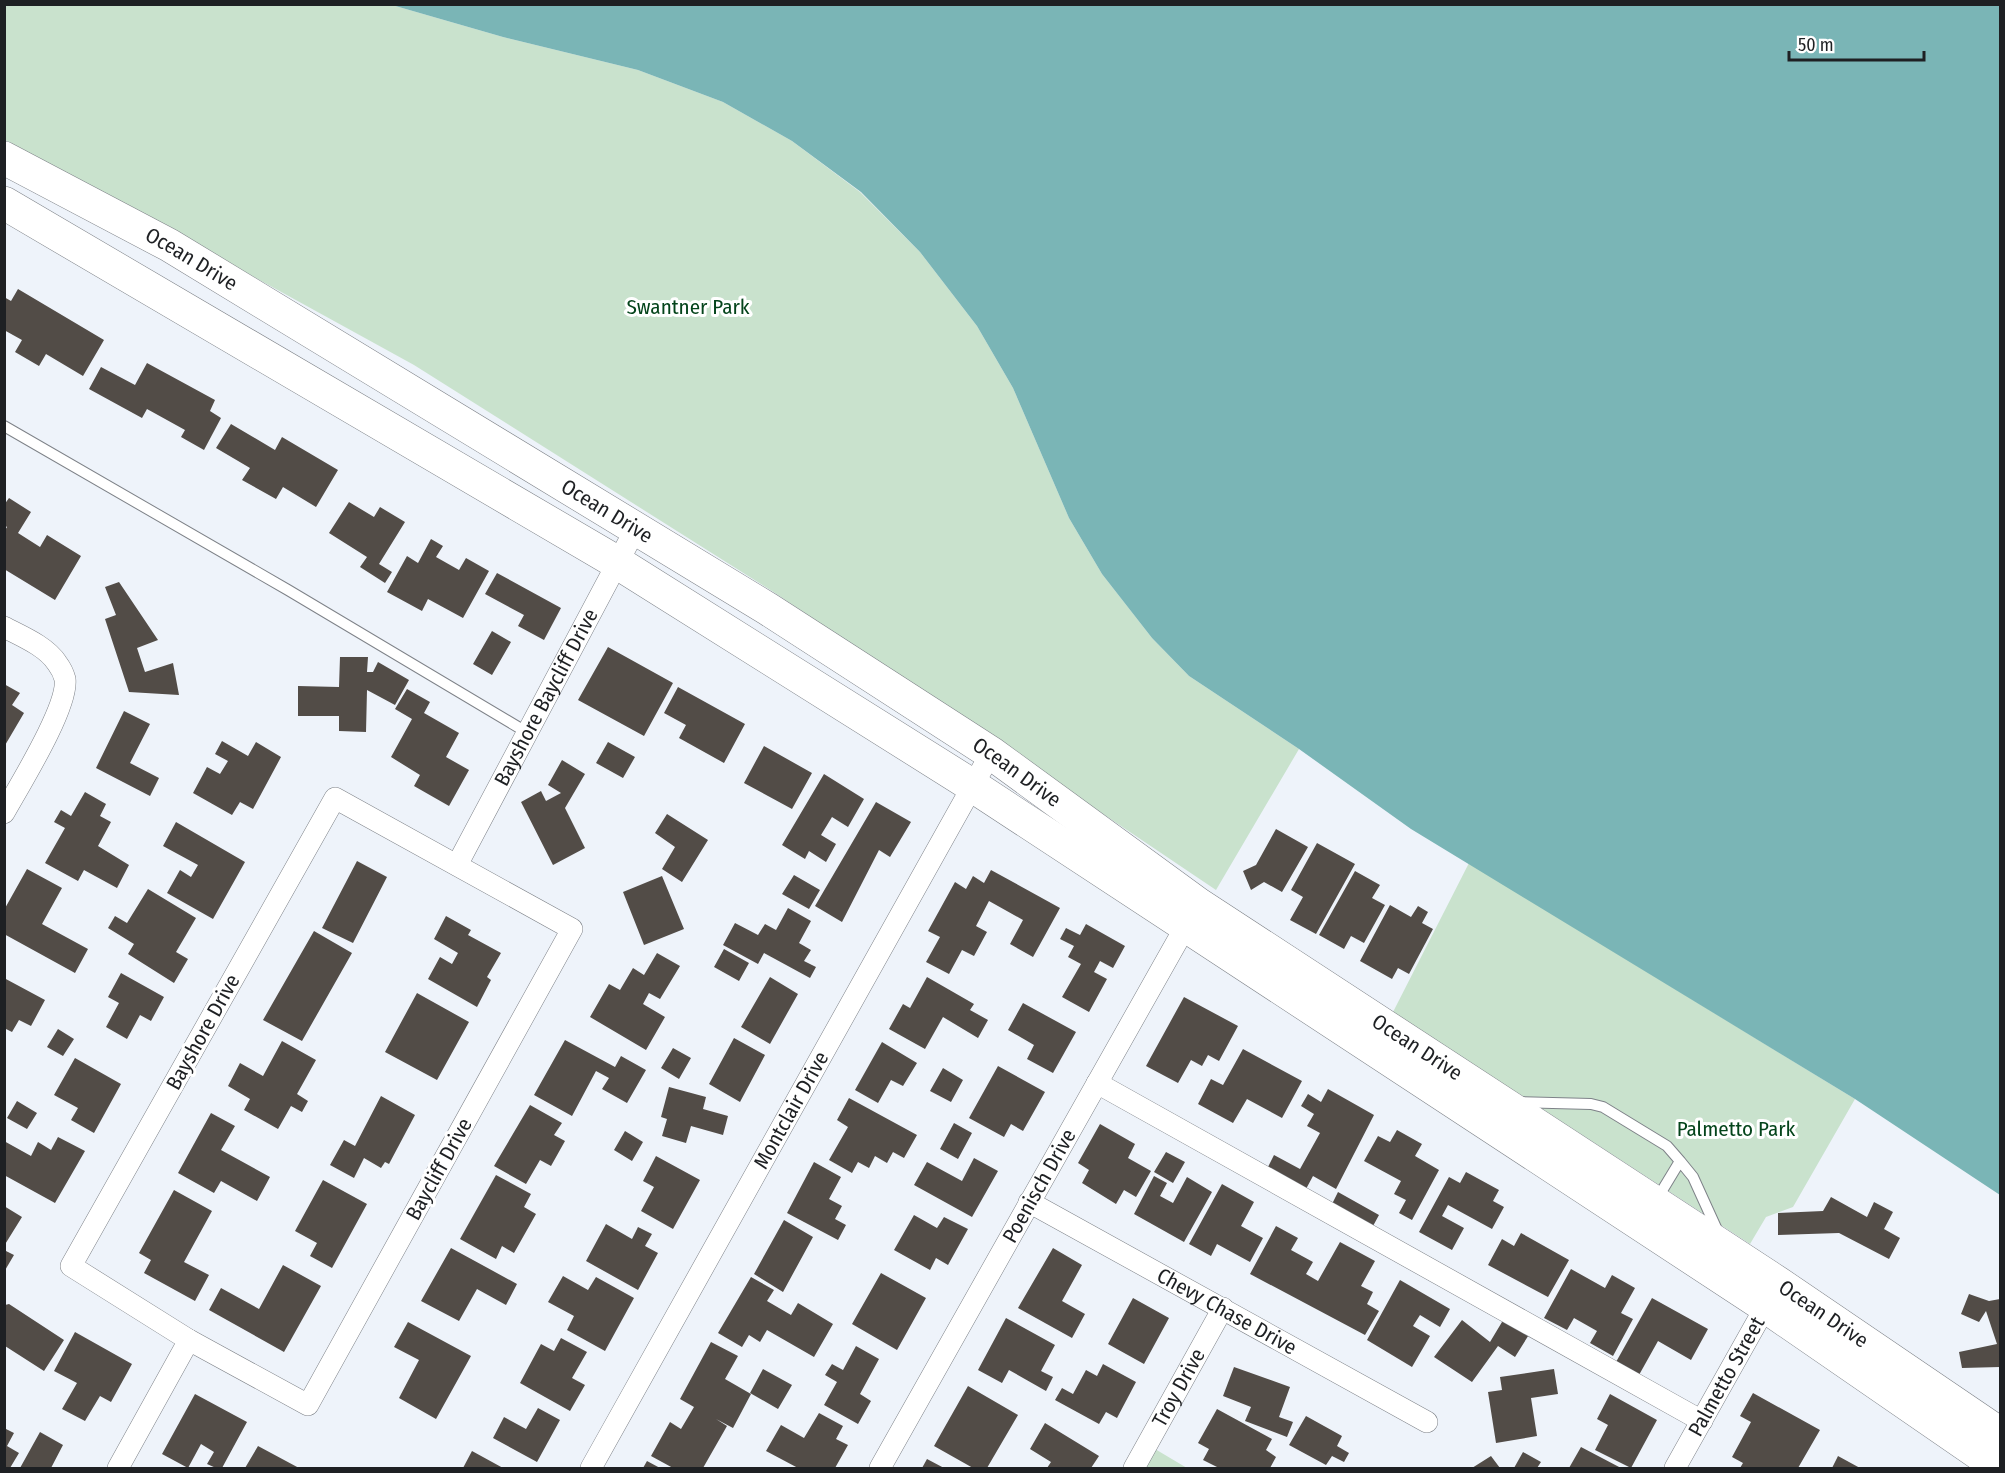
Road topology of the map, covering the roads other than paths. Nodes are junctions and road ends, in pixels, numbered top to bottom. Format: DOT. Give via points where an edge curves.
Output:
graph roads {
  1 [pos="4,158"];
  2 [pos="4,203"];
  3 [pos="288,317"];
  4 [pos="262,353"];
  5 [pos="4,426"];
  6 [pos="636,528"];
  7 [pos="618,563"];
  8 [pos="4,627"];
  9 [pos="839,655"];
  10 [pos="819,690"];
  11 [pos="528,733"];
  12 [pos="991,753"];
  13 [pos="973,786"];
  14 [pos="4,813"];
  15 [pos="457,865"];
  16 [pos="1192,915"];
  17 [pos="1343,1014"];
  18 [pos="1097,1083"];
  19 [pos="1502,1101"];
  20 [pos="1680,1161"];
  21 [pos="1029,1202"];
  22 [pos="1639,1202"];
  23 [pos="1726,1248"];
  24 [pos="1772,1295"];
  25 [pos="1223,1308"];
  26 [pos="189,1340"];
  27 [pos="1702,1421"];
  28 [pos="1427,1422"];
  29 [pos="1979,1431"];
  30 [pos="118,1468"];
  31 [pos="591,1468"];
  32 [pos="880,1468"];
  33 [pos="1134,1468"];
  34 [pos="1675,1468"];
  35 [pos="2000,1468"];
  1 -- 3 [label="main road, Ocean Drive" via="169,245"];
  2 -- 4 [label="main road, Ocean Drive"];
  3 -- 4 [label="main road"];
  3 -- 6 [label="main road, Ocean Drive"];
  4 -- 7 [label="main road, Ocean Drive"];
  5 -- 11 [label="lane"];
  6 -- 7 [label="street, Bayshore Baycliff Drive"];
  6 -- 9 [label="main road, Ocean Drive"];
  7 -- 10 [label="main road, Ocean Drive"];
  7 -- 11 [label="street, Bayshore Baycliff Drive"];
  8 -- 14 [label="street" via="57,661 65,679 56,717"];
  9 -- 10 [label="main road"];
  9 -- 12 [label="main road, Ocean Drive"];
  10 -- 13 [label="main road, Ocean Drive"];
  11 -- 15 [label="street, Bayshore Baycliff Drive"];
  12 -- 13 [label="street, Montclair Drive"];
  12 -- 16 [label="main road, Ocean Drive"];
  13 -- 16 [label="main road, Ocean Drive"];
  13 -- 31 [label="street, Montclair Drive"];
  15 -- 26 [label="street, Baycliff Drive" via="572,929 308,1405"];
  15 -- 26 [label="street, Bayshore Drive" via="335,798 323,819 71,1266"];
  16 -- 17 [label="main road, Ocean Drive"];
  16 -- 18 [label="street, Poenisch Drive"];
  17 -- 19 [label="main road, Ocean Drive"];
  17 -- 22 [label="main road, Ocean Drive"];
  18 -- 21 [label="street, Poenisch Drive"];
  18 -- 27 [label="street"];
  19 -- 20 [label="lane" via="1603,1107 1667,1146"];
  19 -- 22 [label="main road, Ocean Drive"];
  20 -- 22 [label="lane"];
  20 -- 23 [label="lane"];
  21 -- 25 [label="street, Chevy Chase Drive"];
  21 -- 32 [label="street, Poenisch Drive"];
  22 -- 23 [label="main road, Ocean Drive"];
  22 -- 24 [label="main road, Ocean Drive"];
  23 -- 24 [label="main road, Ocean Drive"];
  24 -- 27 [label="street, Palmetto Street"];
  24 -- 29 [label="main road, Ocean Drive"];
  25 -- 28 [label="street, Chevy Chase Drive"];
  25 -- 33 [label="street, Troy Drive"];
  26 -- 30 [label="street"];
  27 -- 34 [label="street, Palmetto Street"];
  29 -- 35 [label="main road, Ocean Drive"];
}
